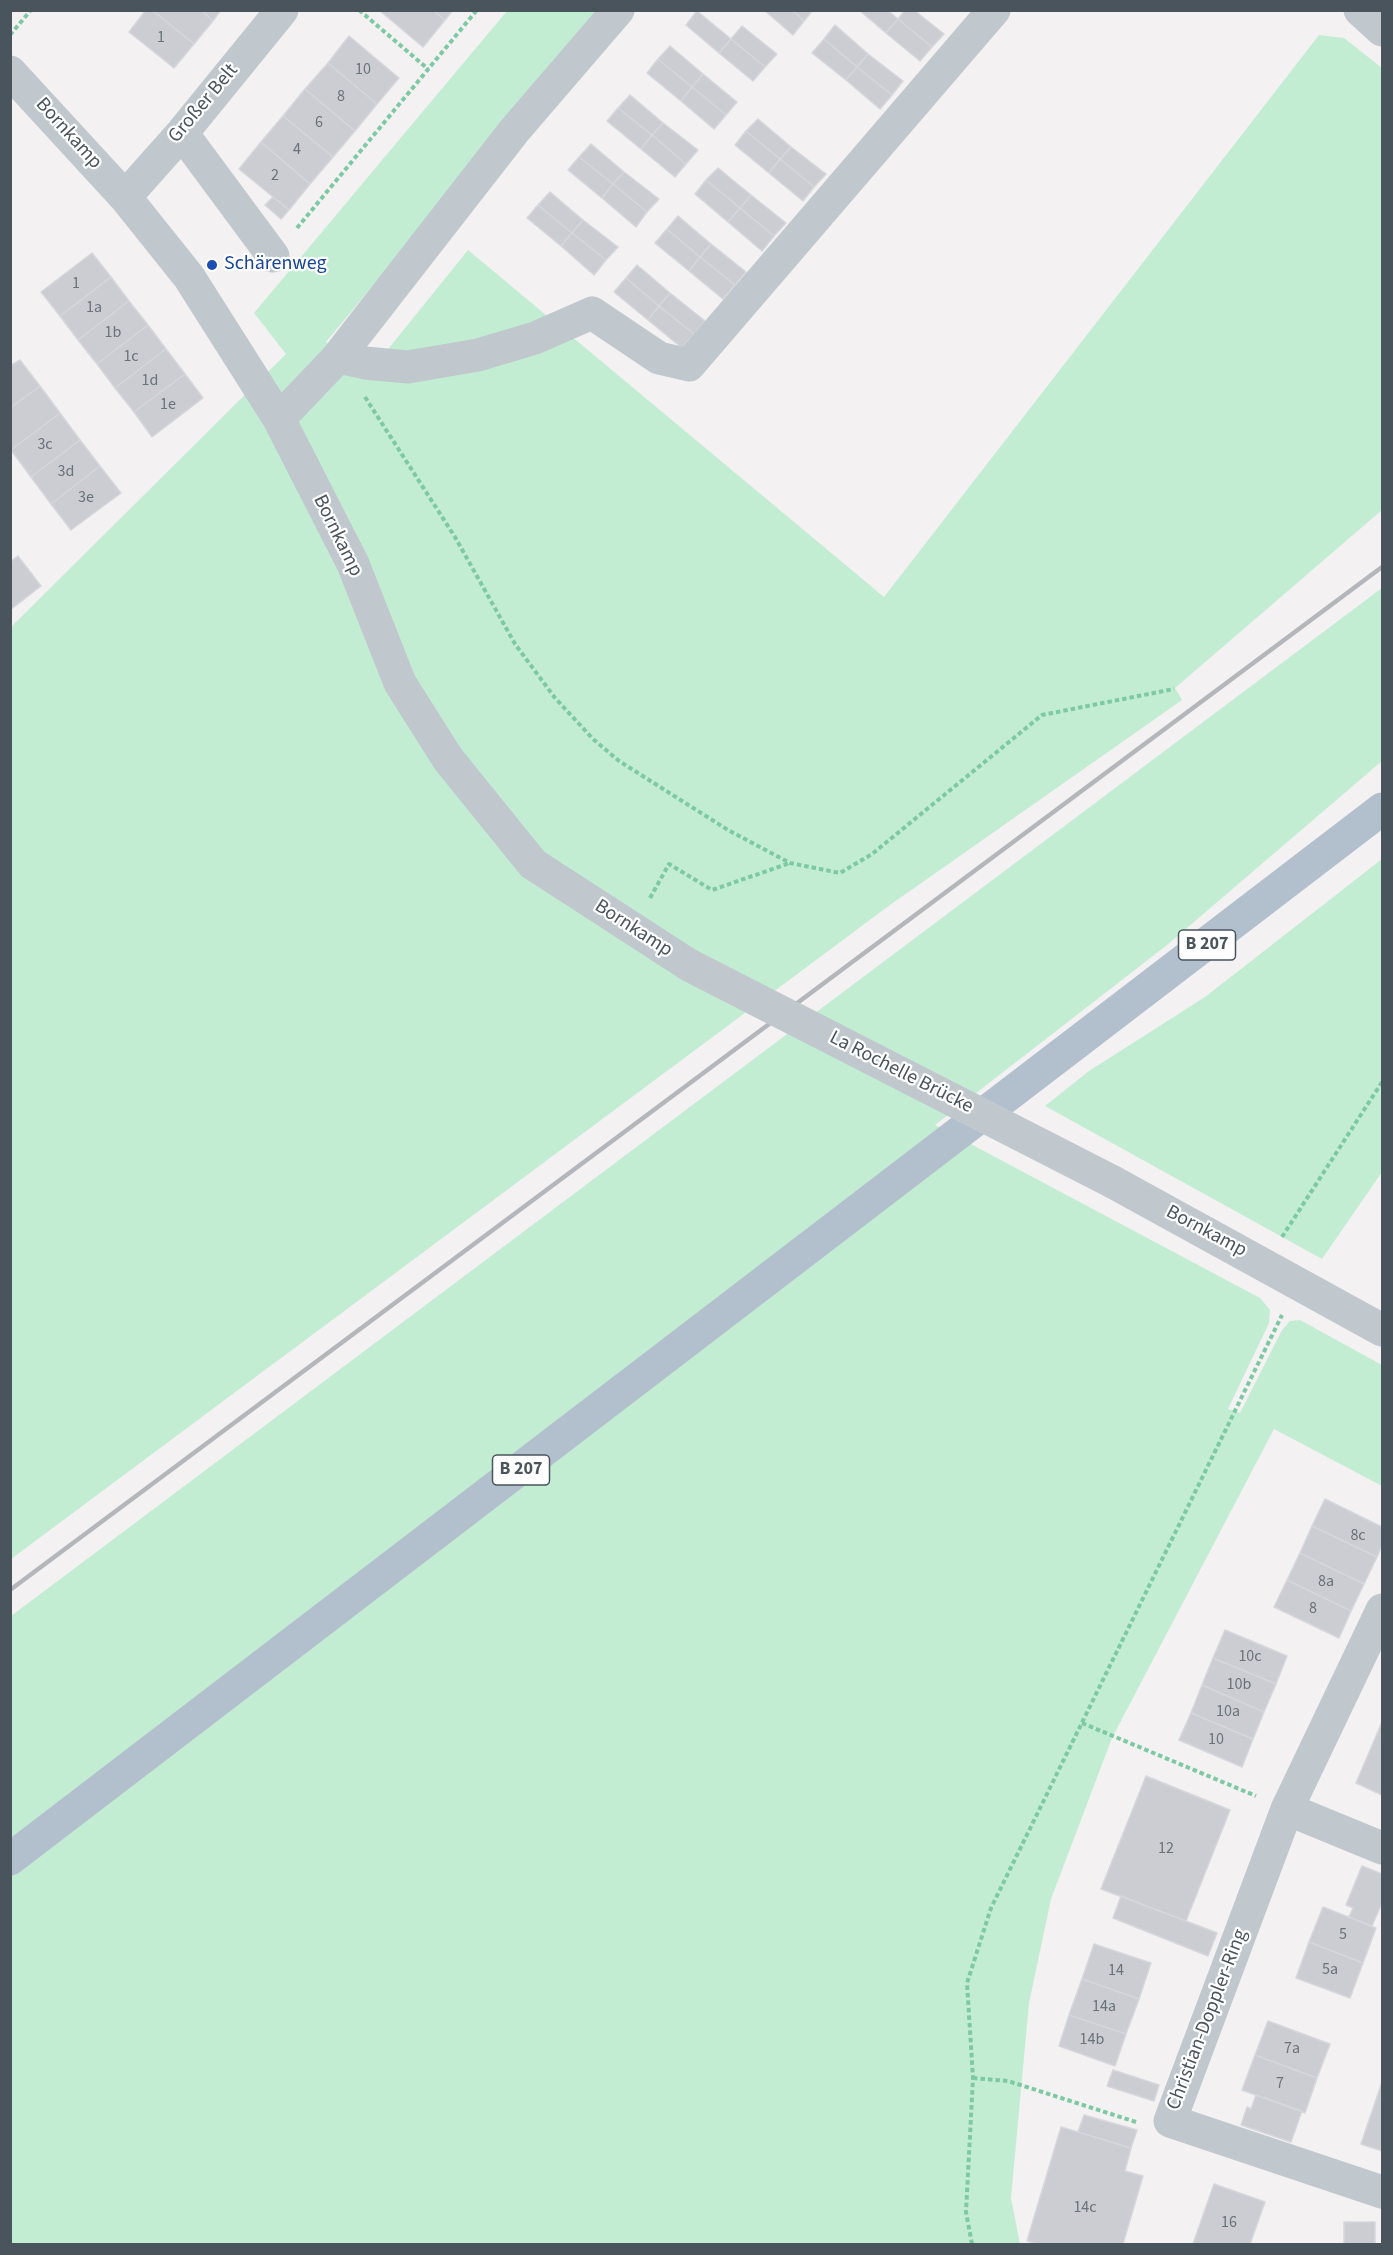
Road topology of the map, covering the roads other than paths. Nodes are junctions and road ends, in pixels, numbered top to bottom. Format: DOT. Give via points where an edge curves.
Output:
graph roads {
  1 [pos="282,10"];
  2 [pos="618,10"];
  3 [pos="994,10"];
  4 [pos="1360,10"];
  5 [pos="1383,30"];
  6 [pos="10,72"];
  7 [pos="182,133"];
  8 [pos="125,197"];
  9 [pos="273,256"];
  10 [pos="338,357"];
  11 [pos="279,420"];
  12 [pos="1383,809"];
  13 [pos="689,965"];
  14 [pos="1113,1182"];
  15 [pos="1383,1330"];
  16 [pos="1383,1610"];
  17 [pos="1287,1809"];
  18 [pos="1383,1848"];
  19 [pos="10,1859"];
  20 [pos="1383,2192"];
  1 -- 7 [label="street, Großer Belt"];
  2 -- 10 [label="street" via="514,131"];
  3 -- 10 [label="street" via="689,365 659,358 592,313 535,338 467,357 408,367"];
  4 -- 5 [label="street"];
  6 -- 8 [label="street, Bornkamp"];
  7 -- 8 [label="street, Großer Belt"];
  7 -- 9 [label="street"];
  8 -- 11 [label="street, Bornkamp" via="189,277"];
  10 -- 11 [label="street"];
  11 -- 13 [label="street, Bornkamp" via="353,564 400,683 448,759 533,864"];
  12 -- 19 [label="main road, B 207"];
  13 -- 14 [label="street, La Rochelle Brücke, bridge"];
  14 -- 15 [label="street, Bornkamp"];
  16 -- 17 [label="street, Christian-Doppler-Ring"];
  17 -- 18 [label="street"];
  17 -- 20 [label="street, Christian-Doppler-Ring" via="1170,2121"];
}
